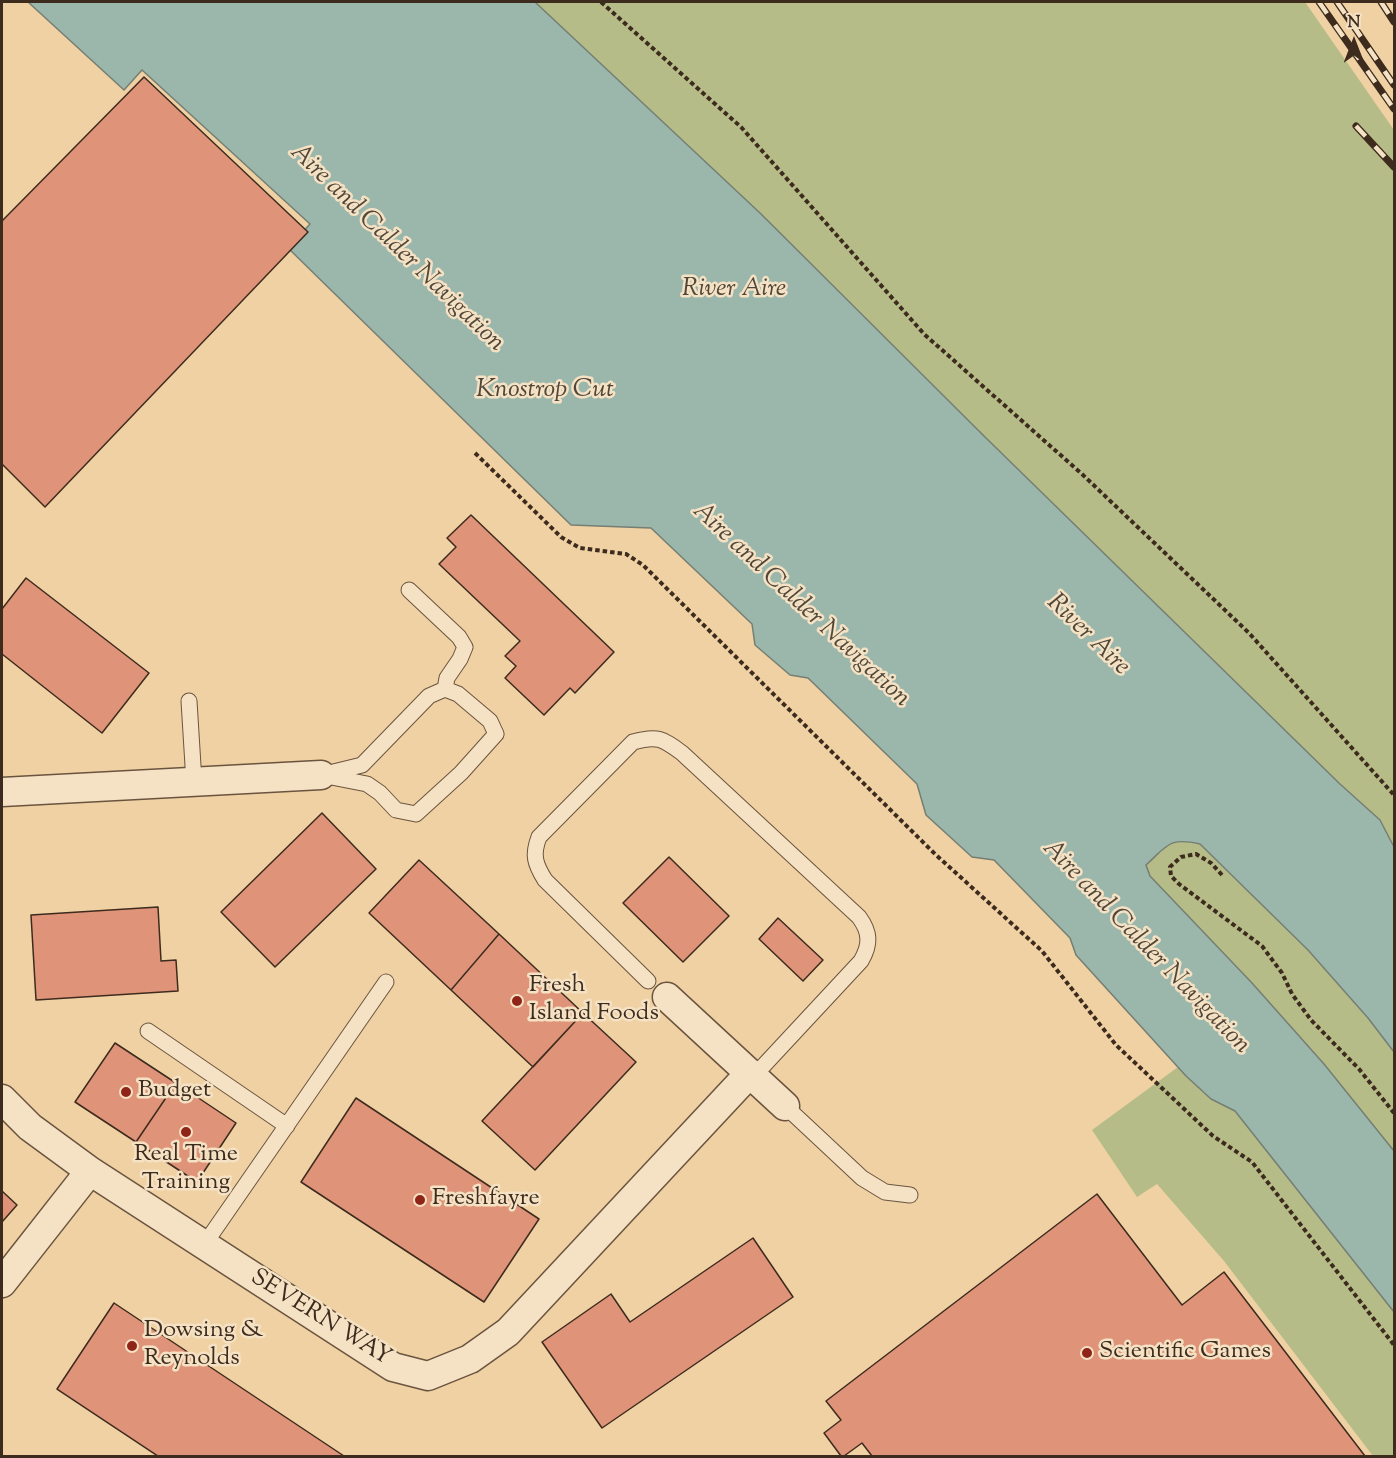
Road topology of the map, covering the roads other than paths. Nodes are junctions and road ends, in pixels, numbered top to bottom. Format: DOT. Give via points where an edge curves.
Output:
graph roads {
  1 [pos="409,590"];
  2 [pos="445,689"];
  3 [pos="189,701"];
  4 [pos="321,775"];
  5 [pos="194,782"];
  6 [pos="2,792"];
  7 [pos="386,982"];
  8 [pos="657,989"];
  9 [pos="148,1031"];
  10 [pos="752,1075"];
  11 [pos="2,1099"];
  12 [pos="785,1106"];
  13 [pos="287,1126"];
  14 [pos="90,1171"];
  15 [pos="910,1195"];
  16 [pos="204,1245"];
  17 [pos="2,1283"];
  1 -- 2 [label="lane" via="465,647"];
  2 -- 4 [label="lane" via="429,696 362,765"];
  2 -- 4 [label="lane" via="458,694 490,721 496,734 416,814 396,810 366,784"];
  3 -- 5 [label="lane"];
  4 -- 5 [label="street"];
  5 -- 6 [label="street"];
  7 -- 13 [label="lane"];
  8 -- 10 [label="street"];
  8 -- 10 [label="lane" via="545,879 538,868 535,847 539,837 633,742 657,738 682,753 859,917 867,930 868,946 861,961"];
  9 -- 13 [label="lane"];
  10 -- 12 [label="street"];
  10 -- 16 [label="street, SEVERN WAY" via="508,1332 470,1359 428,1376 393,1367"];
  11 -- 14 [label="street, SEVERN WAY" via="30,1127"];
  12 -- 15 [label="lane" via="862,1178 885,1192"];
  13 -- 16 [label="lane"];
  14 -- 16 [label="street, SEVERN WAY"];
  14 -- 17 [label="street"];
}
